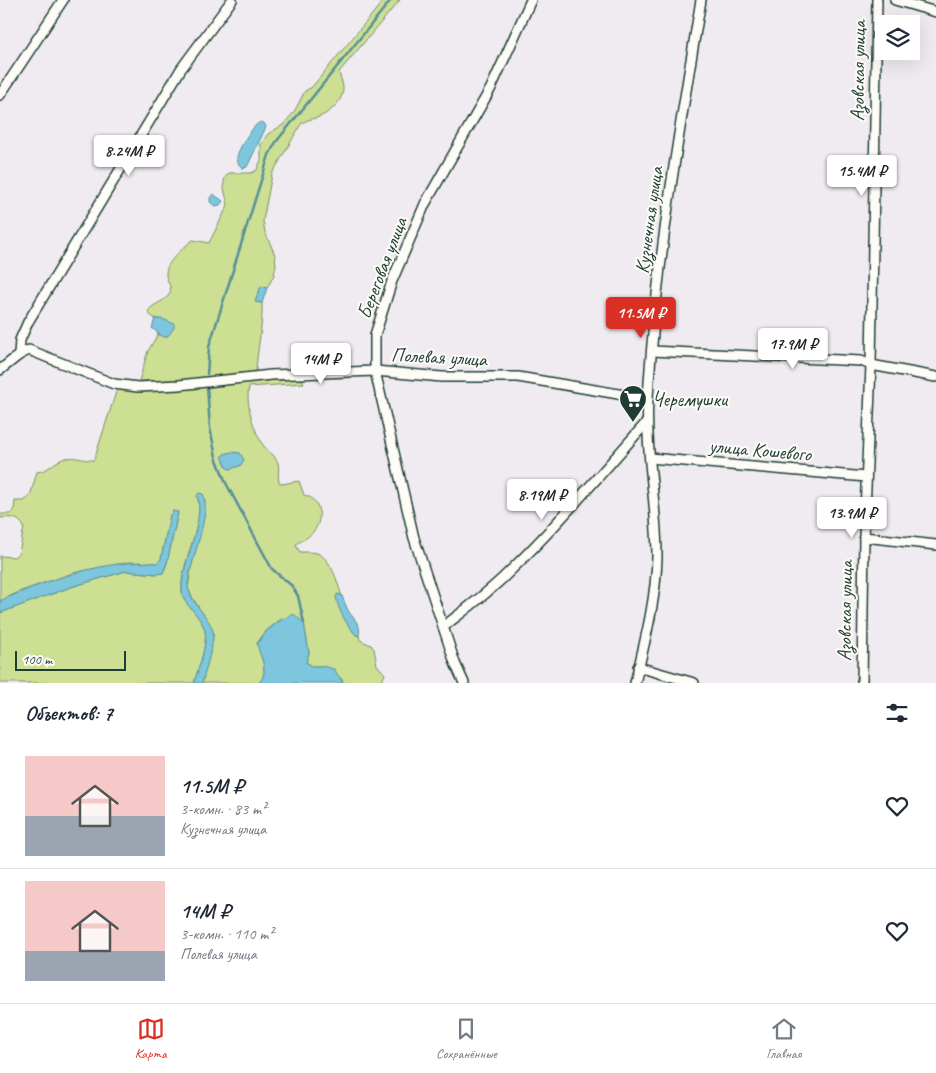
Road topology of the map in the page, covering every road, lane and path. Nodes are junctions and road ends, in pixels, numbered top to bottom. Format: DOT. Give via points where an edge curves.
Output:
graph roads {
  1 [pos="63,0"];
  2 [pos="232,0"];
  3 [pos="531,0"];
  4 [pos="701,0"];
  5 [pos="877,0"];
  6 [pos="895,0"];
  7 [pos="936,12"];
  8 [pos="0,95"];
  9 [pos="652,351"];
  10 [pos="19,355"];
  11 [pos="871,365"];
  12 [pos="0,370"];
  13 [pos="375,371"];
  14 [pos="936,378"];
  15 [pos="648,399"];
  16 [pos="647,422"];
  17 [pos="650,458"];
  18 [pos="866,477"];
  19 [pos="864,537"];
  20 [pos="936,545"];
  21 [pos="443,627"];
  22 [pos="638,667"];
  23 [pos="464,683"];
  24 [pos="634,683"];
  25 [pos="694,683"];
  26 [pos="862,683"];
  1 -- 8 [label="street"];
  2 -- 10 [label="street" via="181,69 28,322 20,340"];
  3 -- 13 [label="street, Береговая улица" via="491,88 426,204 392,281 376,329"];
  4 -- 9 [label="street, Кузнечная улица" via="663,243"];
  5 -- 11 [label="street, Азовская улица"];
  6 -- 7 [label="street"];
  9 -- 11 [label="street" via="861,361"];
  9 -- 15 [label="street, Кузнечная улица"];
  10 -- 12 [label="street"];
  10 -- 13 [label="street, Полевая улица" via="35,351 114,384 138,387 271,375"];
  11 -- 14 [label="street"];
  11 -- 18 [label="street, Азовская улица"];
  13 -- 15 [label="street, Полевая улица" via="518,377"];
  13 -- 21 [label="street, Береговая улица" via="414,538"];
  15 -- 16 [label="street, Кузнечная улица"];
  16 -- 17 [label="street, Кузнечная улица"];
  16 -- 21 [label="street" via="507,574"];
  17 -- 18 [label="street, улица Кошевого"];
  17 -- 22 [label="street, Кузнечная улица" via="656,529 656,581 652,614"];
  18 -- 19 [label="street, Азовская улица"];
  19 -- 20 [label="street"];
  19 -- 26 [label="street, Азовская улица"];
  21 -- 23 [label="street, Береговая улица"];
  22 -- 24 [label="street, Кузнечная улица"];
  22 -- 25 [label="street"];
}
